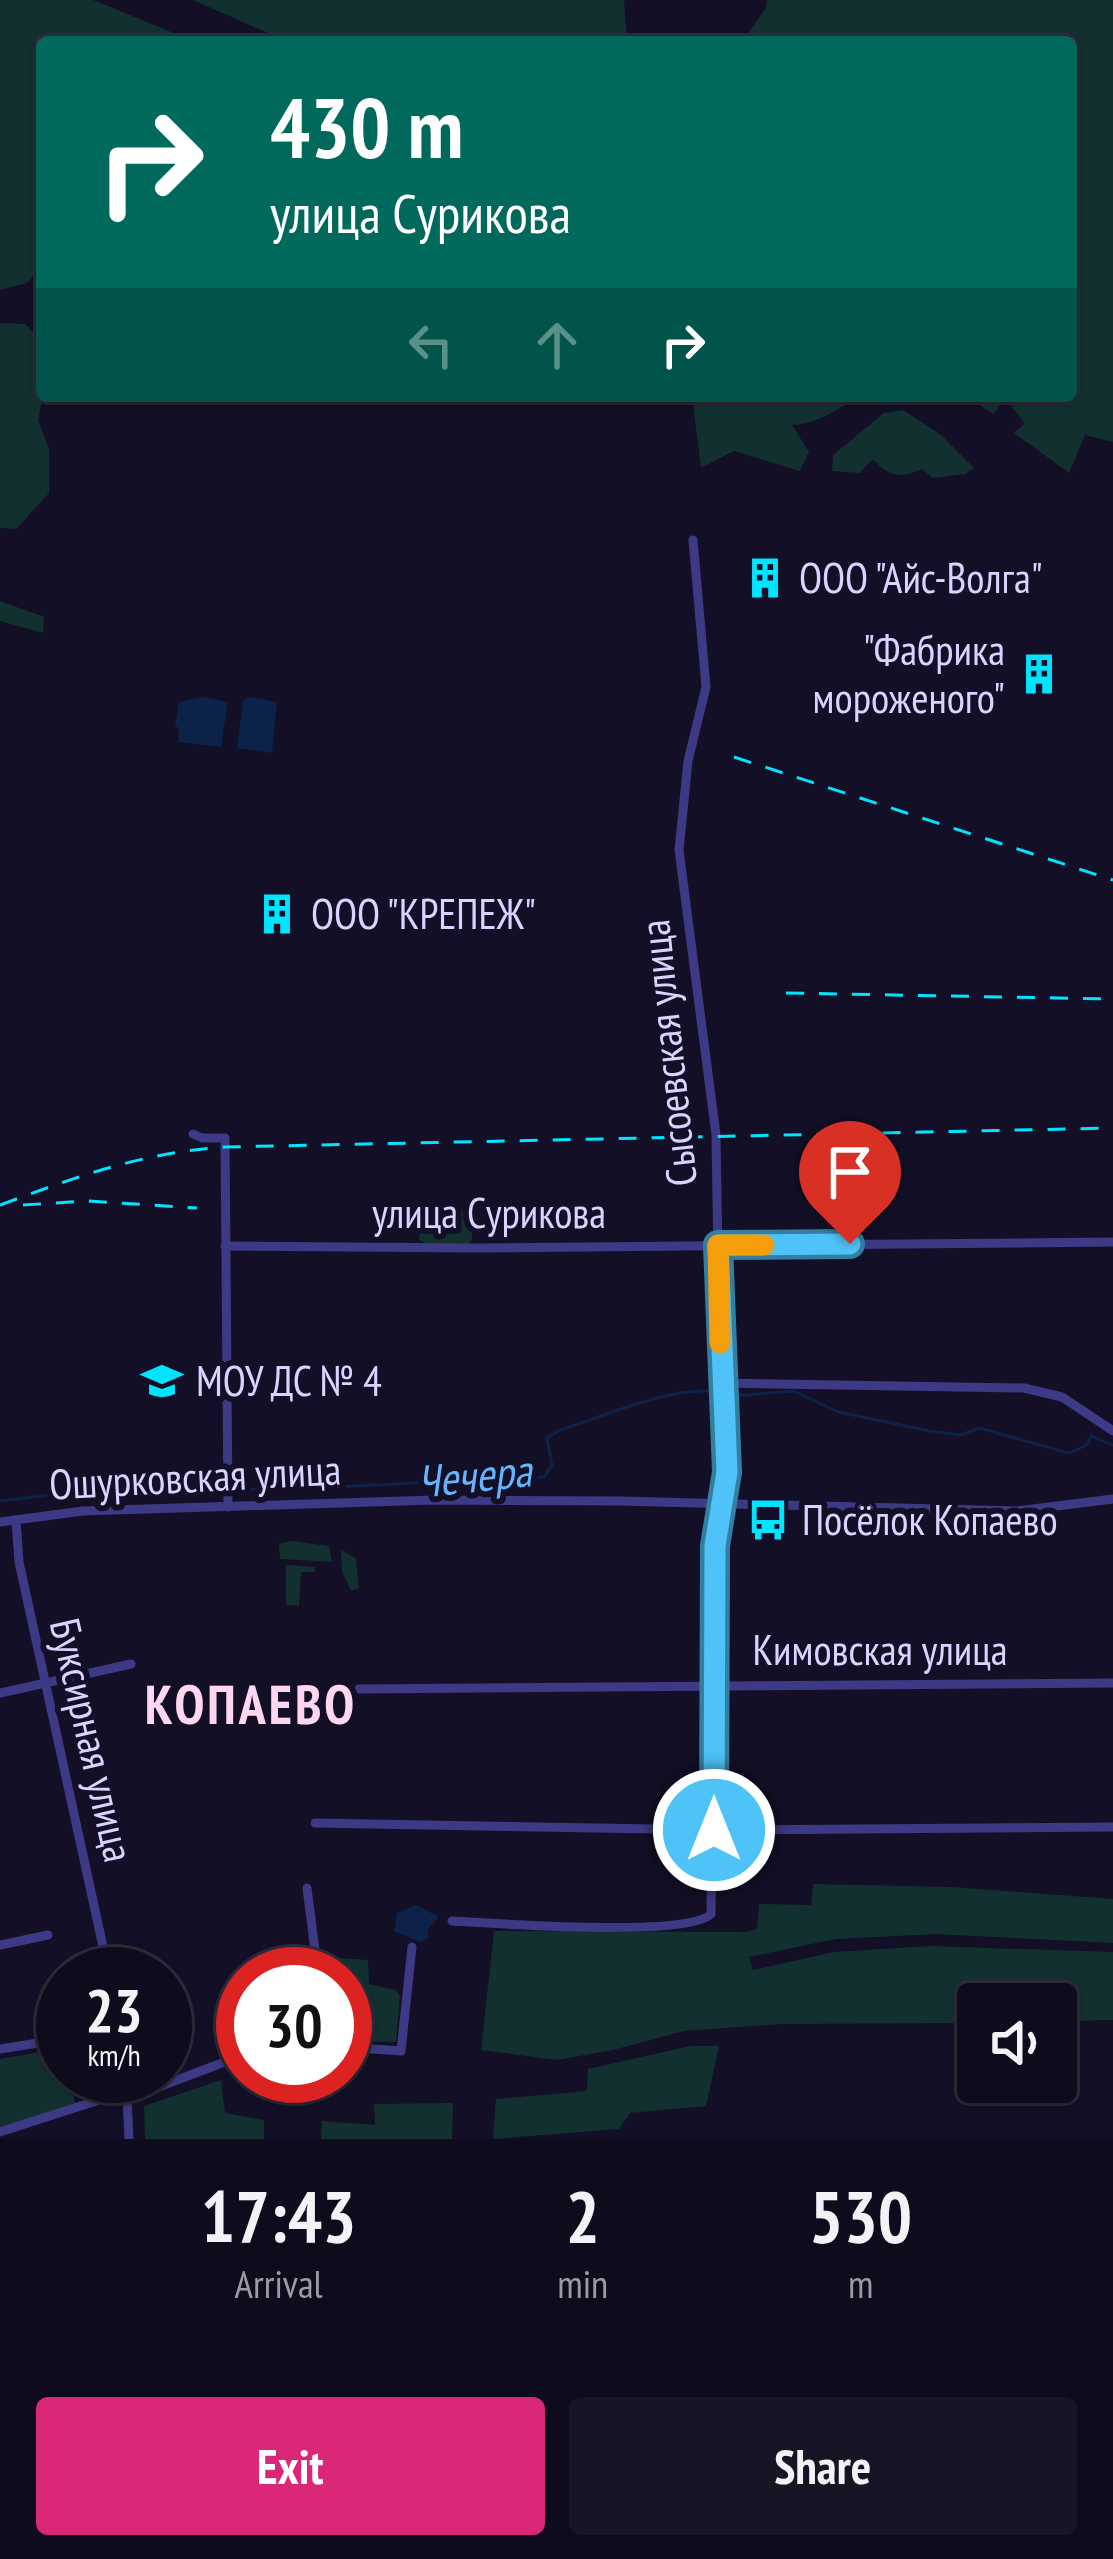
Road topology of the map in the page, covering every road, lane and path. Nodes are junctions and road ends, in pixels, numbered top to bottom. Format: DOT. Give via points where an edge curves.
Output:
graph roads {
  1 [pos="693,540"];
  2 [pos="193,1134"];
  3 [pos="1113,1242"];
  4 [pos="718,1245"];
  5 [pos="225,1246"];
  6 [pos="722,1383"];
  7 [pos="1113,1431"];
  8 [pos="1113,1499"];
  9 [pos="724,1503"];
  10 [pos="228,1507"];
  11 [pos="16,1520"];
  12 [pos="0,1522"];
  13 [pos="131,1664"];
  14 [pos="46,1683"];
  15 [pos="1113,1683"];
  16 [pos="714,1684"];
  17 [pos="359,1689"];
  18 [pos="0,1693"];
  19 [pos="315,1823"];
  20 [pos="1113,1827"];
  21 [pos="714,1830"];
  22 [pos="307,1888"];
  23 [pos="452,1921"];
  24 [pos="48,1935"];
  25 [pos="0,1945"];
  26 [pos="412,1946"];
  27 [pos="103,1947"];
  28 [pos="315,1947"];
  29 [pos="36,2043"];
  30 [pos="0,2049"];
  31 [pos="372,2049"];
  32 [pos="90,2103"];
  33 [pos="128,2103"];
  34 [pos="0,2132"];
  35 [pos="129,2139"];
  1 -- 4 [label="street, Сысоевская улица" via="706,687 688,761 680,850 714,1110"];
  2 -- 5 [label="street" via="225,1138"];
  3 -- 4 [label="street, улица Сурикова"];
  4 -- 5 [label="street, улица Сурикова"];
  4 -- 6 [label="street, Сысоевская улица"];
  5 -- 10 [label="street"];
  6 -- 7 [label="street" via="1024,1388 1062,1397"];
  6 -- 9 [label="street, Сысоевская улица"];
  8 -- 9 [label="street, Ошурковская улица" via="1017,1511"];
  9 -- 10 [label="street, Ошурковская улица"];
  9 -- 16 [label="street, Сысоевская улица" via="715,1534"];
  10 -- 11 [label="street, Ошурковская улица"];
  11 -- 12 [label="street, Ошурковская улица"];
  11 -- 14 [label="street, Буксирная улица"];
  13 -- 14 [label="street"];
  14 -- 18 [label="street"];
  14 -- 27 [label="street, Буксирная улица"];
  15 -- 16 [label="street, Кимовская улица"];
  16 -- 17 [label="street, Кимовская улица"];
  16 -- 21 [label="street, Сысоевская улица"];
  19 -- 21 [label="street"];
  20 -- 21 [label="street"];
  21 -- 23 [label="street, Сысоевская улица" via="708,1919 631,1928"];
  22 -- 28 [label="street"];
  24 -- 25 [label="street"];
  26 -- 31 [label="street" via="401,2051"];
  29 -- 30 [label="street"];
  32 -- 34 [label="street"];
  33 -- 35 [label="street"];
}
